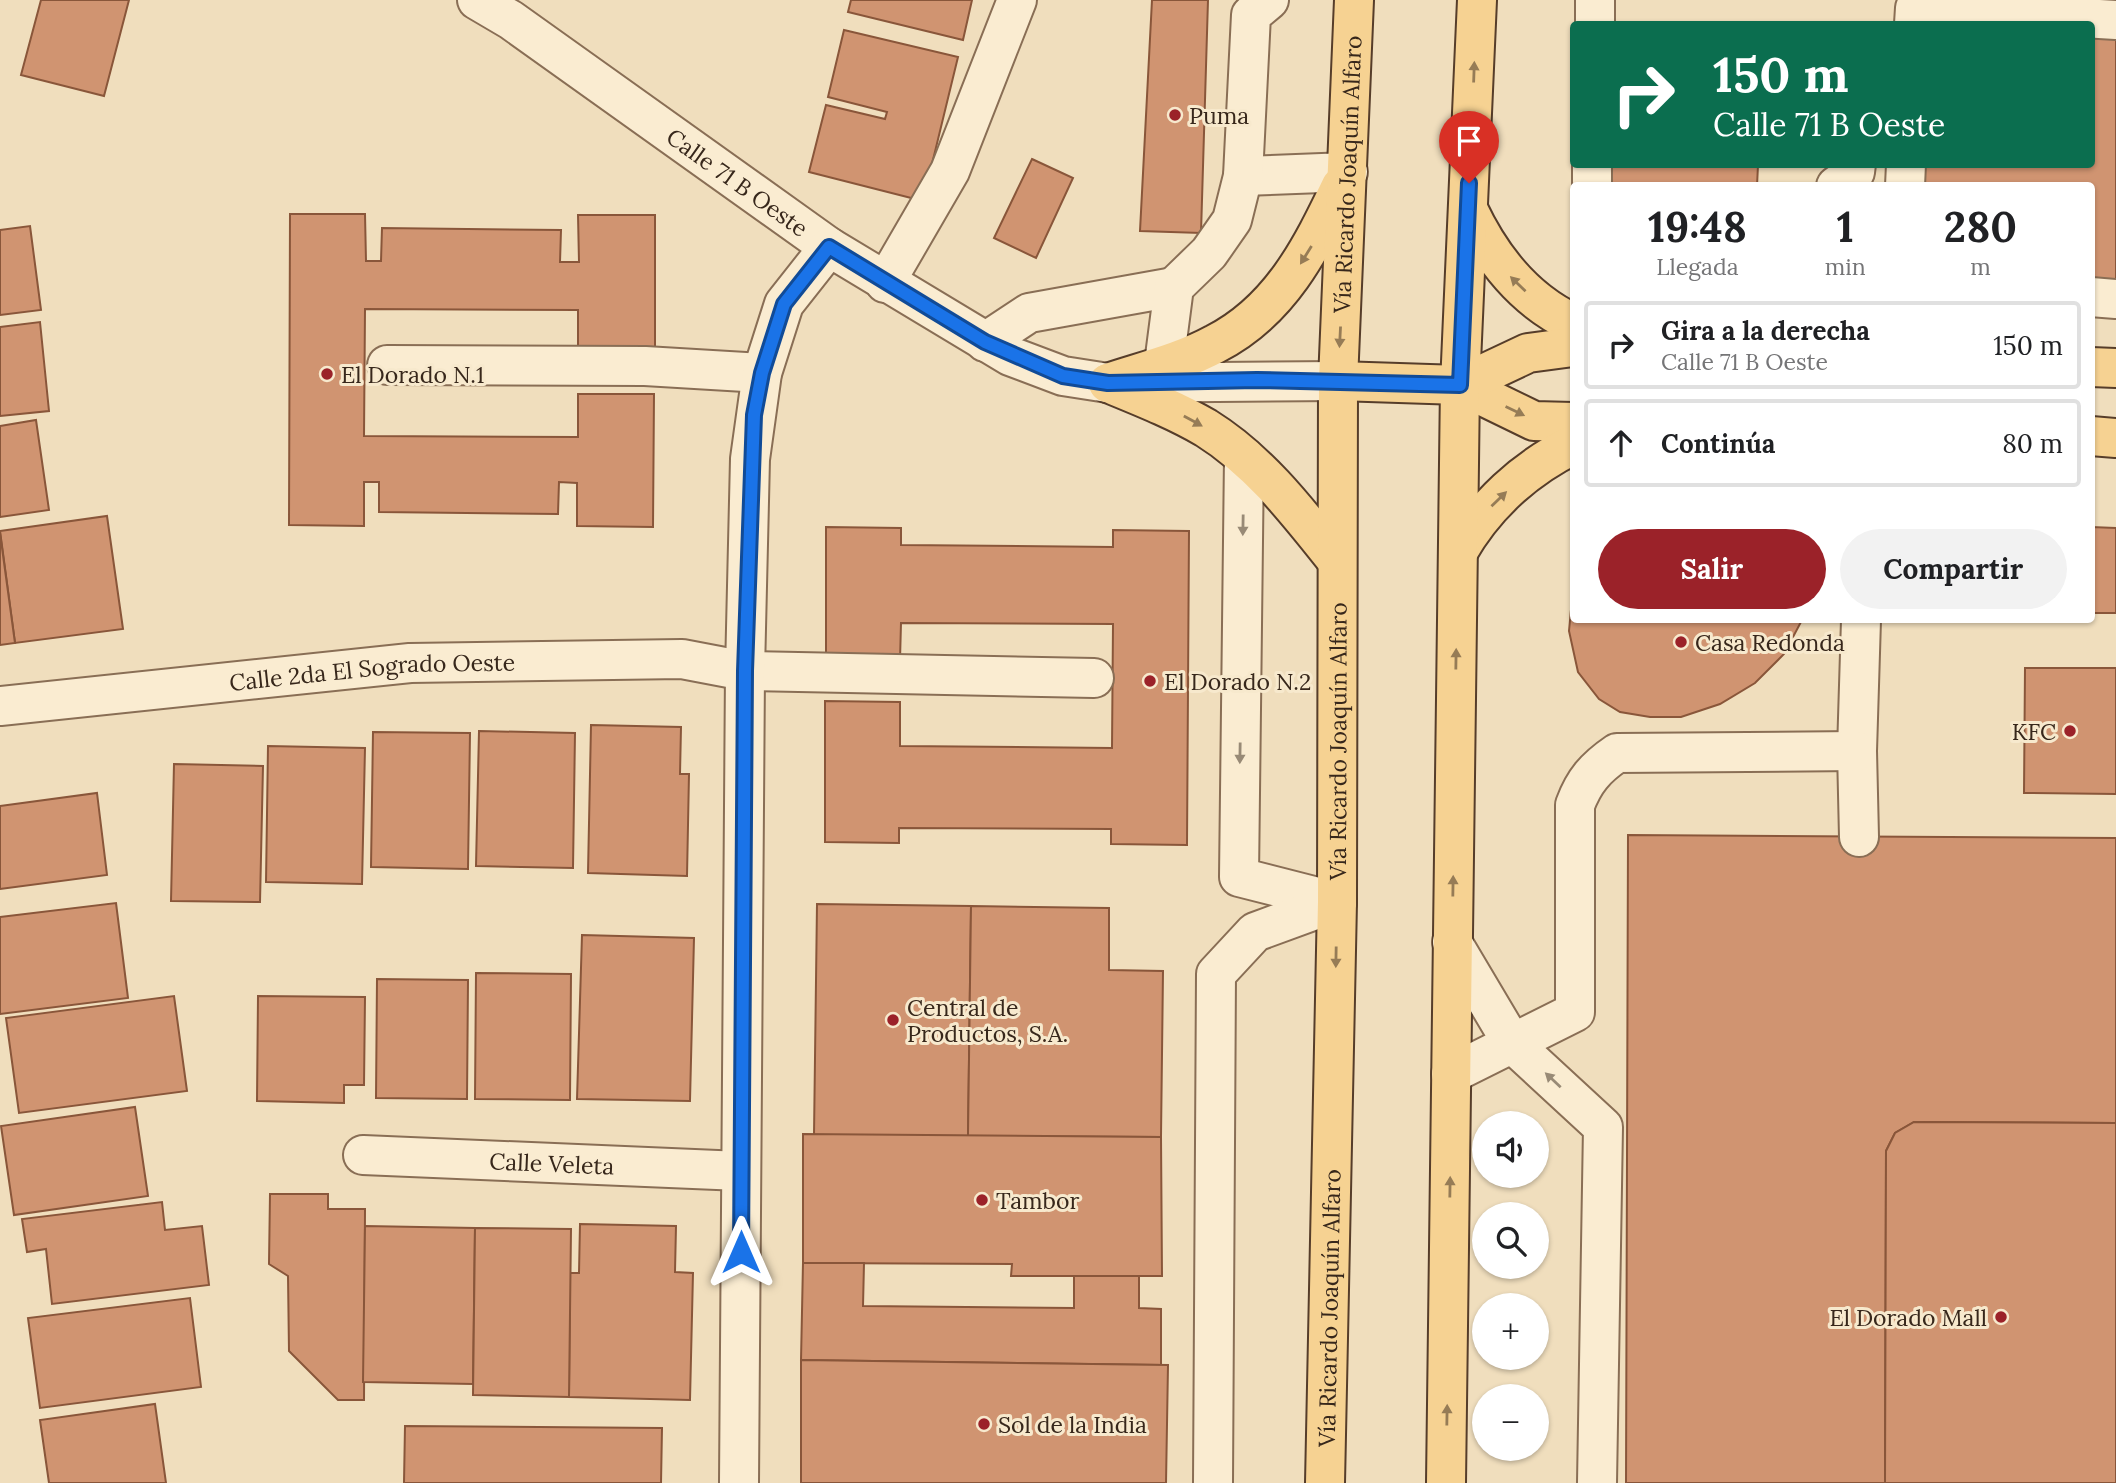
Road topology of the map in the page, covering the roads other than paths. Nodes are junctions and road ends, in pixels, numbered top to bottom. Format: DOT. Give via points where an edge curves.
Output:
graph roads {
  1 [pos="477,0"];
  2 [pos="1017,0"];
  3 [pos="1269,0"];
  4 [pos="1354,0"];
  5 [pos="1477,0"];
  6 [pos="1595,0"];
  7 [pos="2116,20"];
  8 [pos="1595,21"];
  9 [pos="1914,21"];
  10 [pos="1856,168"];
  11 [pos="1348,172"];
  12 [pos="1242,176"];
  13 [pos="1841,182"];
  14 [pos="1468,209"];
  15 [pos="829,247"];
  16 [pos="886,283"];
  17 [pos="1174,287"];
  18 [pos="2095,297"];
  19 [pos="2116,299"];
  20 [pos="1570,321"];
  21 [pos="985,342"];
  22 [pos="1570,347"];
  23 [pos="1164,364"];
  24 [pos="387,365"];
  25 [pos="2095,367"];
  26 [pos="2116,369"];
  27 [pos="762,373"];
  28 [pos="1338,382"];
  29 [pos="1108,383"];
  30 [pos="1460,385"];
  31 [pos="1570,422"];
  32 [pos="2095,436"];
  33 [pos="2116,438"];
  34 [pos="1570,447"];
  35 [pos="1244,457"];
  36 [pos="1458,552"];
  37 [pos="1337,561"];
  38 [pos="1861,623"];
  39 [pos="745,671"];
  40 [pos="1094,678"];
  41 [pos="0,706"];
  42 [pos="1857,751"];
  43 [pos="1859,837"];
  44 [pos="1337,902"];
  45 [pos="1452,942"];
  46 [pos="1512,1043"];
  47 [pos="1451,1074"];
  48 [pos="363,1155"];
  49 [pos="741,1171"];
  50 [pos="739,1483"];
  51 [pos="1213,1483"];
  52 [pos="1325,1483"];
  53 [pos="1446,1483"];
  54 [pos="1597,1483"];
  1 -- 15 [label="street, Calle 71 B Oeste"];
  2 -- 16 [label="street" via="950,171"];
  3 -- 12 [label="street" via="1251,15"];
  4 -- 11 [label="main road, Vía Ricardo Joaquín Alfaro"];
  14 -- 5 [label="main road, one-way"];
  6 -- 8 [label="street"];
  7 -- 9 [label="street" via="1915,8"];
  10 -- 13 [label="street"];
  11 -- 12 [label="street"];
  11 -- 23 [label="main road, one-way" via="1311,249 1269,304 1216,344"];
  11 -- 28 [label="main road, Vía Ricardo Joaquín Alfaro, one-way"];
  12 -- 17 [label="street" via="1232,219 1209,253"];
  20 -- 14 [label="main road, one-way" via="1512,279"];
  14 -- 30 [label="main road"];
  15 -- 16 [label="street, Calle 71 B Oeste"];
  15 -- 27 [label="street" via="784,304"];
  16 -- 21 [label="street, Calle 71 B Oeste"];
  17 -- 21 [label="street" via="1029,313"];
  17 -- 23 [label="street"];
  18 -- 19 [label="street"];
  21 -- 29 [label="street, Calle 71 B Oeste" via="1063,376"];
  22 -- 30 [label="main road" via="1528,353"];
  23 -- 29 [label="main road"];
  24 -- 27 [label="street" via="645,366"];
  25 -- 26 [label="main road"];
  27 -- 39 [label="street" via="751,459"];
  28 -- 29 [label="street, Calle 71 B Oeste"];
  28 -- 30 [label="main road"];
  28 -- 37 [label="main road, Vía Ricardo Joaquín Alfaro"];
  29 -- 35 [label="main road, one-way" via="1185,417"];
  30 -- 31 [label="main road, one-way" via="1534,421"];
  30 -- 36 [label="main road"];
  32 -- 33 [label="main road"];
  36 -- 34 [label="main road, one-way" via="1471,529 1504,494"];
  35 -- 37 [label="main road"];
  35 -- 44 [label="street, one-way" via="1239,877"];
  45 -- 36 [label="main road, one-way"];
  37 -- 44 [label="main road, Vía Ricardo Joaquín Alfaro"];
  38 -- 42 [label="street"];
  39 -- 40 [label="street, Calle 2da El Sogrado Oeste"];
  39 -- 41 [label="street, Calle 2da El Sogrado Oeste" via="682,659 410,663"];
  39 -- 49 [label="street"];
  42 -- 43 [label="street"];
  42 -- 46 [label="street" via="1617,753 1598,766 1583,784 1575,805 1574,1012"];
  44 -- 51 [label="street" via="1255,932 1216,974"];
  44 -- 52 [label="main road, Vía Ricardo Joaquín Alfaro, one-way"];
  45 -- 46 [label="street"];
  45 -- 47 [label="main road"];
  46 -- 47 [label="street"];
  54 -- 46 [label="street, one-way" via="1603,1127"];
  53 -- 47 [label="main road, one-way"];
  48 -- 49 [label="street, Calle Veleta"];
  49 -- 50 [label="street"];
}
